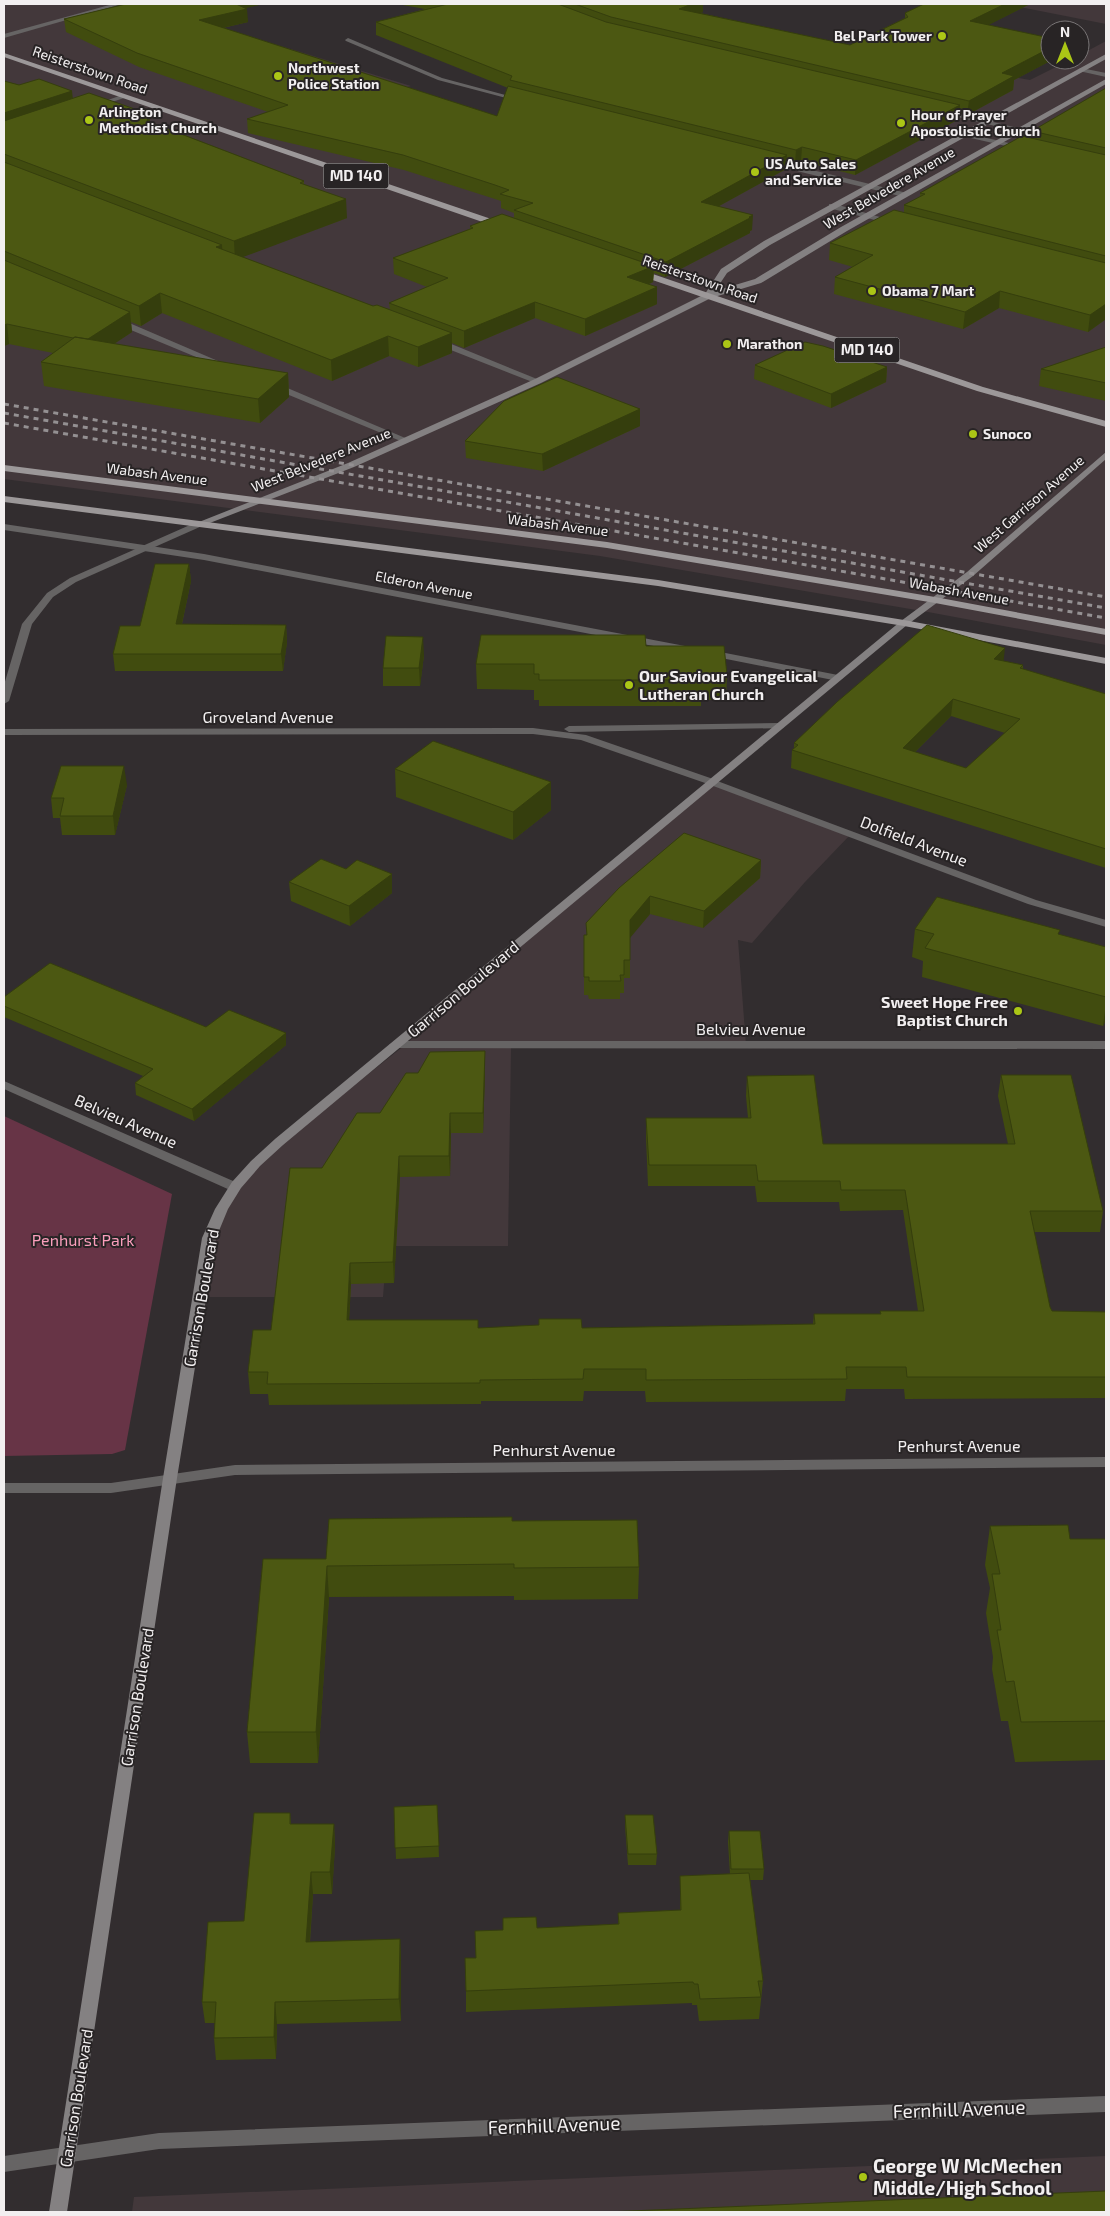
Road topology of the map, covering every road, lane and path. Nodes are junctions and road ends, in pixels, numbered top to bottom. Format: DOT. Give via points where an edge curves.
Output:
graph roads {
  1 [pos="119,4"];
  2 [pos="4,36"];
  3 [pos="348,40"];
  4 [pos="4,55"];
  5 [pos="1106,56"];
  6 [pos="1090,65"];
  7 [pos="1081,70"];
  8 [pos="1106,75"];
  9 [pos="1106,82"];
  10 [pos="122,97"];
  11 [pos="532,102"];
  12 [pos="86,109"];
  13 [pos="936,110"];
  14 [pos="986,122"];
  15 [pos="1020,130"];
  16 [pos="964,134"];
  17 [pos="997,142"];
  18 [pos="1033,151"];
  19 [pos="767,160"];
  20 [pos="868,186"];
  21 [pos="904,195"];
  22 [pos="832,206"];
  23 [pos="868,215"];
  24 [pos="906,225"];
  25 [pos="506,227"];
  26 [pos="626,268"];
  27 [pos="708,296"];
  28 [pos="104,316"];
  29 [pos="428,338"];
  30 [pos="232,368"];
  31 [pos="538,381"];
  32 [pos="269,384"];
  33 [pos="1106,424"];
  34 [pos="406,440"];
  35 [pos="1106,455"];
  36 [pos="4,468"];
  37 [pos="4,499"];
  38 [pos="257,501"];
  39 [pos="199,524"];
  40 [pos="4,527"];
  41 [pos="143,548"];
  42 [pos="970,574"];
  43 [pos="935,600"];
  44 [pos="904,623"];
  45 [pos="1106,632"];
  46 [pos="1106,661"];
  47 [pos="838,678"];
  48 [pos="4,701"];
  49 [pos="779,726"];
  50 [pos="533,731"];
  51 [pos="4,732"];
  52 [pos="712,782"];
  53 [pos="1106,924"];
  54 [pos="395,1045"];
  55 [pos="1106,1045"];
  56 [pos="4,1085"];
  57 [pos="235,1187"];
  58 [pos="1106,1462"];
  59 [pos="170,1478"];
  60 [pos="4,1488"];
  61 [pos="1106,2104"];
  62 [pos="68,2155"];
  63 [pos="4,2164"];
  64 [pos="58,2212"];
  1 -- 2 [label="street"];
  3 -- 11 [label="street" via="432,76"];
  4 -- 10 [label="main road, Reisterstown Road / MD 140"];
  5 -- 6 [label="main road, West Belvedere Avenue"];
  7 -- 8 [label="street"];
  7 -- 14 [label="main road, West Belvedere Avenue"];
  9 -- 15 [label="main road, West Belvedere Avenue"];
  10 -- 12 [label="street"];
  10 -- 25 [label="main road, Reisterstown Road / MD 140"];
  13 -- 14 [label="street"];
  14 -- 15 [label="street"];
  14 -- 16 [label="main road, West Belvedere Avenue"];
  15 -- 17 [label="main road, West Belvedere Avenue"];
  16 -- 17 [label="street"];
  16 -- 20 [label="main road, West Belvedere Avenue"];
  17 -- 18 [label="street"];
  17 -- 21 [label="main road, West Belvedere Avenue"];
  19 -- 20 [label="street"];
  20 -- 21 [label="street"];
  20 -- 22 [label="main road, West Belvedere Avenue"];
  21 -- 23 [label="main road, West Belvedere Avenue"];
  22 -- 23 [label="street"];
  22 -- 27 [label="main road, West Belvedere Avenue" via="724,271"];
  23 -- 24 [label="street"];
  23 -- 27 [label="main road, West Belvedere Avenue" via="758,281"];
  26 -- 27 [label="main road, Reisterstown Road / MD 140"];
  27 -- 31 [label="main road, West Belvedere Avenue"];
  27 -- 33 [label="main road, Reisterstown Road / MD 140" via="980,389"];
  28 -- 30 [label="street"];
  29 -- 31 [label="street"];
  31 -- 34 [label="main road, West Belvedere Avenue"];
  32 -- 34 [label="street"];
  34 -- 38 [label="main road, West Belvedere Avenue" via="337,471"];
  35 -- 42 [label="main road, West Garrison Avenue"];
  36 -- 38 [label="main road, Wabash Avenue"];
  37 -- 39 [label="main road"];
  38 -- 39 [label="main road, West Belvedere Avenue"];
  38 -- 43 [label="main road, Wabash Avenue" via="607,545"];
  39 -- 41 [label="street, West Belvedere Avenue"];
  39 -- 44 [label="main road" via="588,573"];
  40 -- 41 [label="street, Elderon Avenue"];
  41 -- 47 [label="street, Elderon Avenue"];
  41 -- 48 [label="street, West Belvedere Avenue" via="73,580 50,595 38,608 27,624"];
  42 -- 43 [label="main road, Garrison Boulevard"];
  43 -- 44 [label="main road, Garrison Boulevard"];
  43 -- 45 [label="main road, Wabash Avenue"];
  44 -- 46 [label="main road"];
  44 -- 47 [label="main road, Garrison Boulevard"];
  47 -- 49 [label="main road, Garrison Boulevard"];
  49 -- 50 [label="street, Groveland Avenue" via="646,726"];
  49 -- 52 [label="main road, Garrison Boulevard"];
  50 -- 51 [label="street, Groveland Avenue"];
  50 -- 52 [label="street, Groveland Avenue" via="582,737"];
  52 -- 53 [label="street, Dolfield Avenue" via="1032,902"];
  52 -- 54 [label="main road, Garrison Boulevard"];
  54 -- 55 [label="street, Belvieu Avenue"];
  54 -- 57 [label="main road, Garrison Boulevard" via="252,1165"];
  56 -- 57 [label="street, Belvieu Avenue"];
  57 -- 59 [label="main road, Garrison Boulevard" via="219,1211 209,1238"];
  58 -- 59 [label="street, Penhurst Avenue" via="235,1470"];
  59 -- 60 [label="street, Penhurst Avenue" via="111,1488"];
  59 -- 62 [label="main road, Garrison Boulevard"];
  61 -- 62 [label="street, Fernhill Avenue" via="159,2141"];
  62 -- 63 [label="street, Fernhill Avenue"];
  62 -- 64 [label="main road, Garrison Boulevard"];
}
